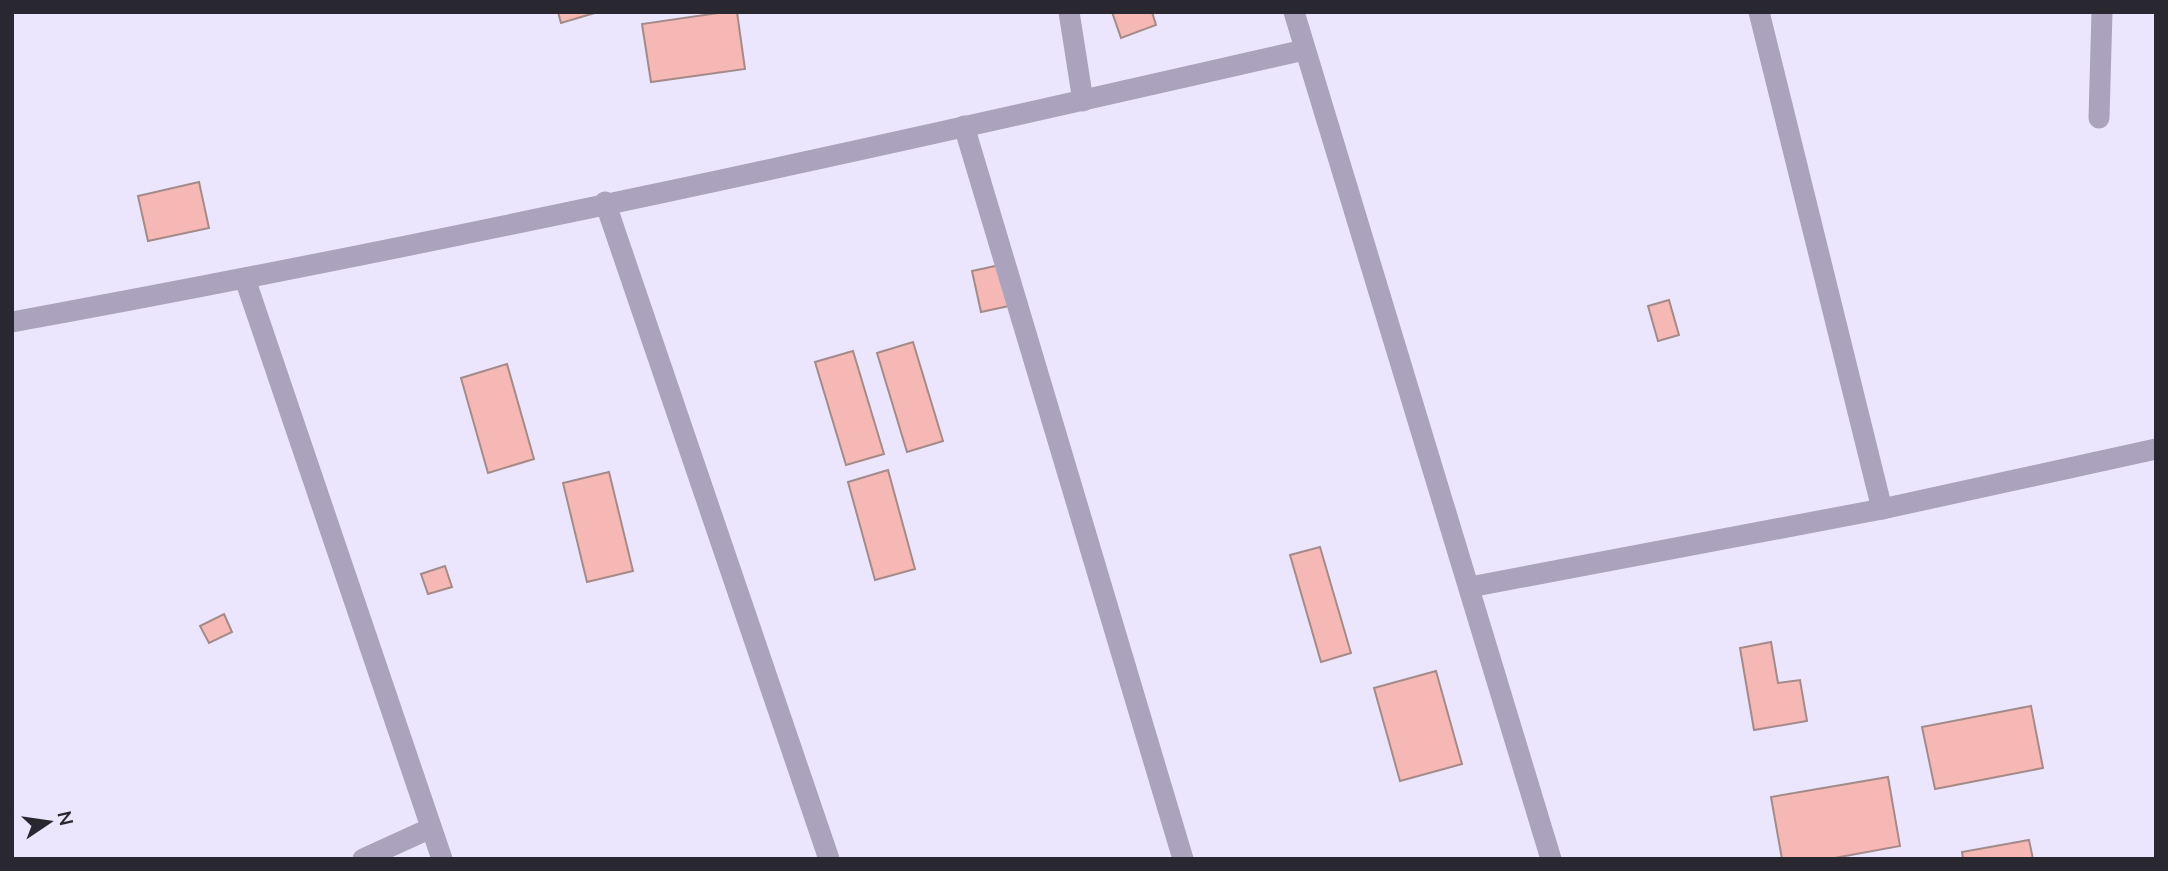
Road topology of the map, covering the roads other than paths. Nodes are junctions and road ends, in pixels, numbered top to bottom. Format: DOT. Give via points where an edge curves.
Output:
graph roads {
  1 [pos="1069,12"];
  2 [pos="1294,12"];
  3 [pos="1759,12"];
  4 [pos="2102,12"];
  5 [pos="1304,50"];
  6 [pos="1083,101"];
  7 [pos="2099,118"];
  8 [pos="964,126"];
  9 [pos="605,202"];
  10 [pos="245,279"];
  11 [pos="12,322"];
  12 [pos="2156,449"];
  13 [pos="1882,509"];
  14 [pos="1470,587"];
  15 [pos="431,828"];
  16 [pos="363,859"];
  17 [pos="442,859"];
  18 [pos="829,859"];
  19 [pos="1183,859"];
  20 [pos="1551,859"];
  1 -- 6 [label="street"];
  2 -- 5 [label="street"];
  3 -- 13 [label="street"];
  4 -- 7 [label="street"];
  5 -- 6 [label="street"];
  5 -- 14 [label="street"];
  6 -- 8 [label="street"];
  8 -- 9 [label="street"];
  8 -- 19 [label="street"];
  9 -- 10 [label="street"];
  9 -- 18 [label="street"];
  10 -- 11 [label="street"];
  10 -- 15 [label="street"];
  12 -- 13 [label="street"];
  13 -- 14 [label="street"];
  14 -- 20 [label="street"];
  15 -- 16 [label="street"];
  15 -- 17 [label="street"];
}
